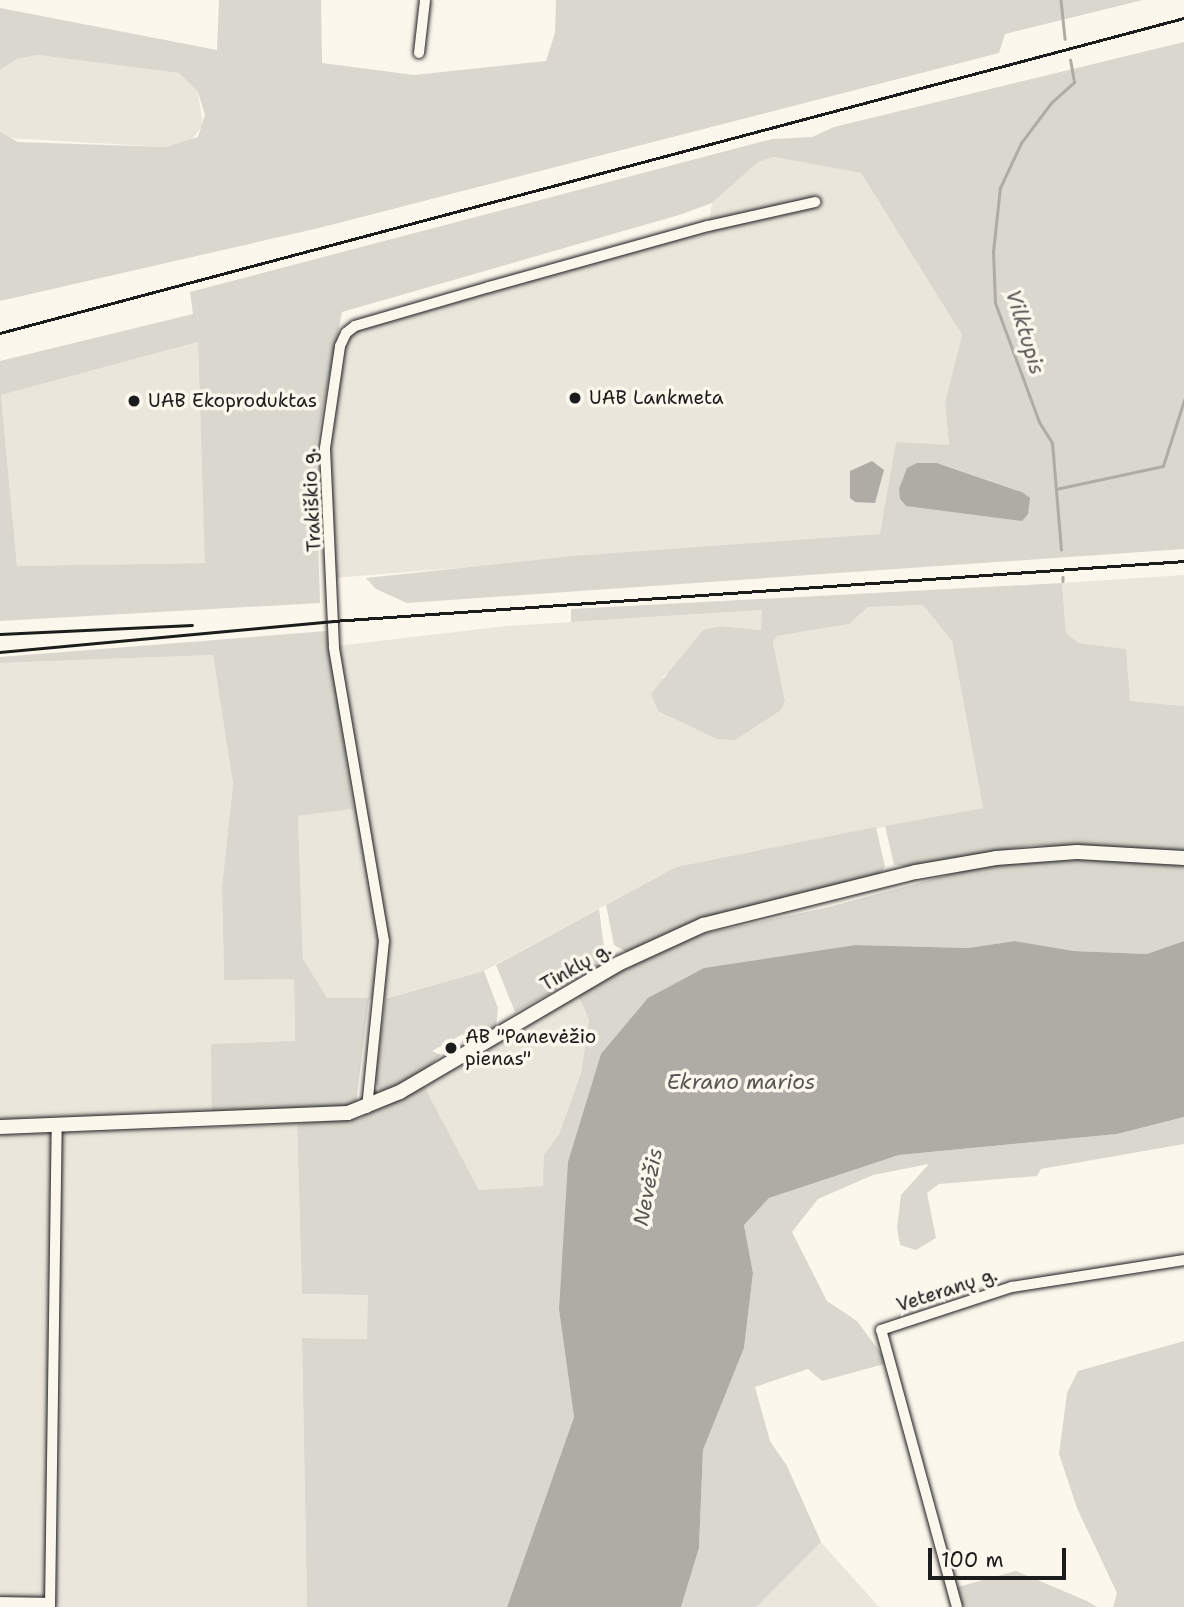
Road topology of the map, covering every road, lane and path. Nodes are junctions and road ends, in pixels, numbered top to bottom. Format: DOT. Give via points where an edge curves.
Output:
graph roads {
  1 [pos="425,0"];
  2 [pos="419,52"];
  3 [pos="816,202"];
  4 [pos="1184,858"];
  5 [pos="368,1108"];
  6 [pos="57,1124"];
  7 [pos="0,1127"];
  8 [pos="1184,1260"];
  9 [pos="0,1602"];
  10 [pos="50,1605"];
  11 [pos="957,1607"];
  1 -- 2 [label="street"];
  3 -- 5 [label="street, Trakiškio g." via="708,226 489,287 355,326 346,333 340,346 325,447 334,647 384,954 367,1077"];
  4 -- 5 [label="main road, Tinklų g." via="1077,852 996,858 916,872 703,925 618,964"];
  5 -- 6 [label="main road, Tinklų g." via="327,1116"];
  6 -- 7 [label="main road, Tinklų g."];
  6 -- 10 [label="street"];
  8 -- 11 [label="street, Veteranų g." via="1012,1287 881,1330"];
  9 -- 10 [label="street"];
}
